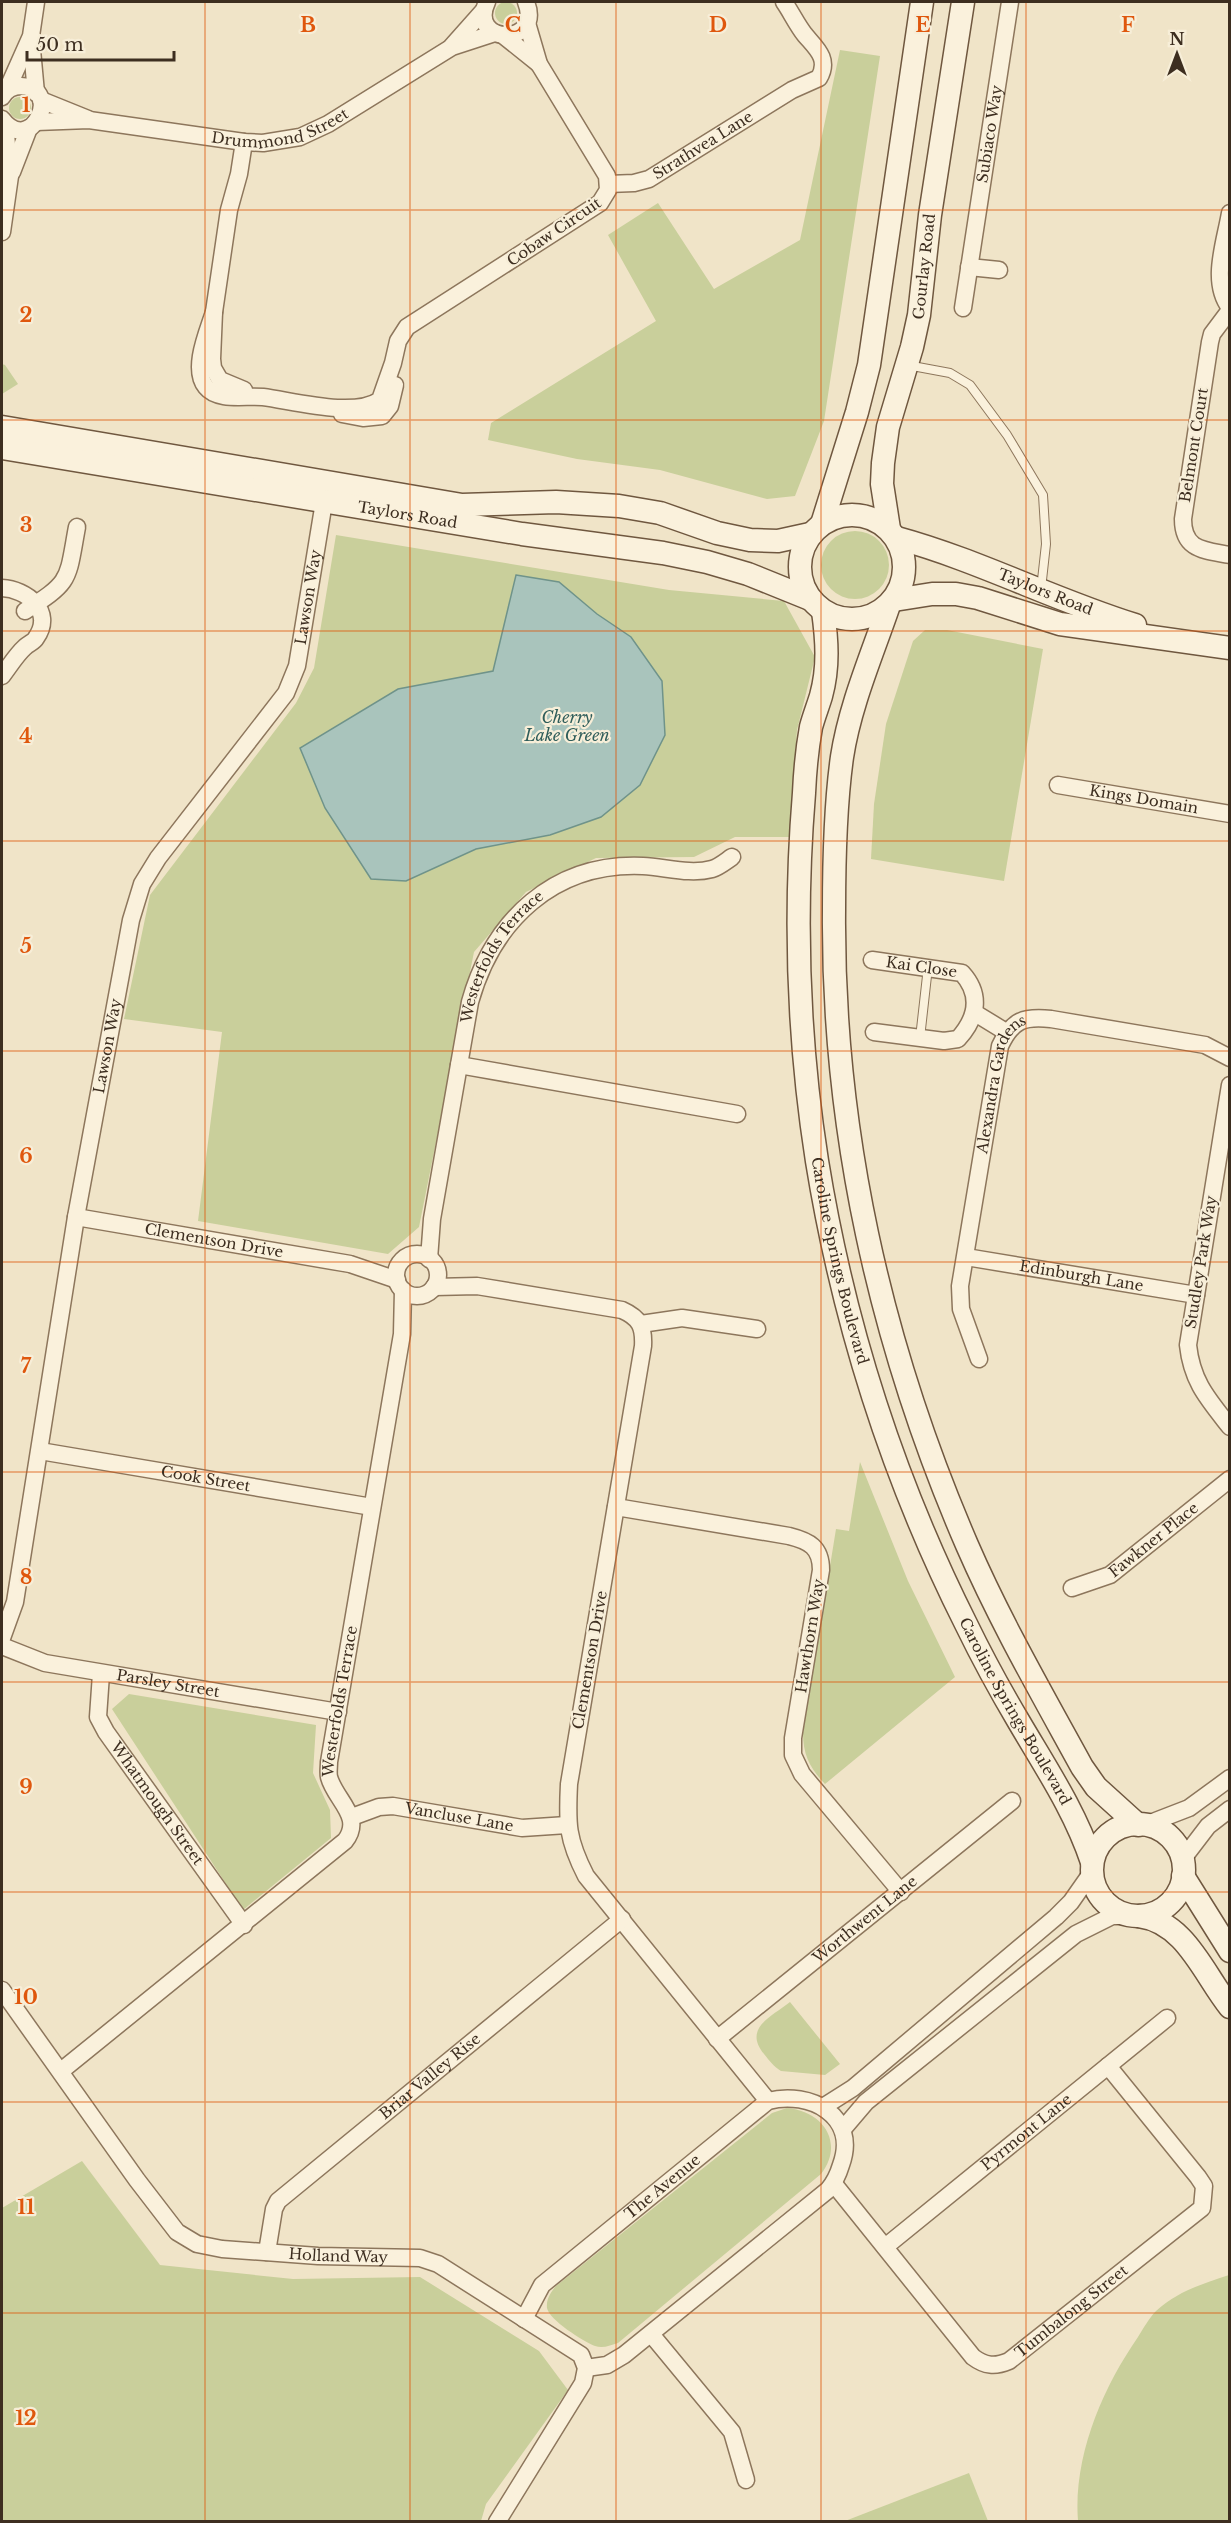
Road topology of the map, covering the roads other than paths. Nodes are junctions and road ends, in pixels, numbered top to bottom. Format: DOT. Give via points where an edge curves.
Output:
graph roads {
  1 [pos="36,2"];
  2 [pos="541,2"];
  3 [pos="784,2"];
  4 [pos="922,2"];
  5 [pos="963,2"];
  6 [pos="1010,2"];
  7 [pos="485,4"];
  8 [pos="527,13"];
  9 [pos="499,34"];
  10 [pos="31,36"];
  11 [pos="452,47"];
  12 [pos="539,64"];
  13 [pos="4,93"];
  14 [pos="39,96"];
  15 [pos="89,120"];
  16 [pos="3,121"];
  17 [pos="32,125"];
  18 [pos="239,142"];
  19 [pos="10,176"];
  20 [pos="608,184"];
  21 [pos="1230,213"];
  22 [pos="2,232"];
  23 [pos="969,267"];
  24 [pos="999,270"];
  25 [pos="963,308"];
  26 [pos="1230,309"];
  27 [pos="907,365"];
  28 [pos="2,427"];
  29 [pos="2,448"];
  30 [pos="324,502"];
  31 [pos="77,527"];
  32 [pos="816,529"];
  33 [pos="893,534"];
  34 [pos="1230,555"];
  35 [pos="2,588"];
  36 [pos="1041,592"];
  37 [pos="2,595"];
  38 [pos="891,602"];
  39 [pos="817,605"];
  40 [pos="31,608"];
  41 [pos="1194,642"];
  42 [pos="1230,648"];
  43 [pos="2,676"];
  44 [pos="1058,785"];
  45 [pos="1230,814"];
  46 [pos="732,857"];
  47 [pos="872,960"];
  48 [pos="928,967"];
  49 [pos="975,1013"];
  50 [pos="874,1032"];
  51 [pos="1006,1032"];
  52 [pos="920,1038"];
  53 [pos="1230,1058"];
  54 [pos="459,1065"];
  55 [pos="1230,1085"];
  56 [pos="738,1114"];
  57 [pos="76,1217"];
  58 [pos="966,1257"];
  59 [pos="420,1261"];
  60 [pos="350,1264"];
  61 [pos="400,1285"];
  62 [pos="477,1286"];
  63 [pos="434,1287"];
  64 [pos="1196,1295"];
  65 [pos="419,1296"];
  66 [pos="641,1324"];
  67 [pos="757,1329"];
  68 [pos="402,1334"];
  69 [pos="979,1359"];
  70 [pos="1230,1427"];
  71 [pos="40,1451"];
  72 [pos="1230,1479"];
  73 [pos="372,1507"];
  74 [pos="616,1507"];
  75 [pos="1072,1588"];
  76 [pos="2,1638"];
  77 [pos="2,1646"];
  78 [pos="101,1674"];
  79 [pos="338,1712"];
  80 [pos="1230,1778"];
  81 [pos="1012,1801"];
  82 [pos="1230,1809"];
  83 [pos="352,1817"];
  84 [pos="567,1825"];
  85 [pos="1141,1825"];
  86 [pos="1092,1867"];
  87 [pos="1183,1868"];
  88 [pos="901,1893"];
  89 [pos="1135,1916"];
  90 [pos="622,1919"];
  91 [pos="244,1925"];
  92 [pos="1230,1951"];
  93 [pos="2,1990"];
  94 [pos="1230,2007"];
  95 [pos="1167,2018"];
  96 [pos="717,2039"];
  97 [pos="1108,2066"];
  98 [pos="61,2072"];
  99 [pos="768,2101"];
  100 [pos="823,2107"];
  101 [pos="843,2129"];
  102 [pos="834,2184"];
  103 [pos="885,2247"];
  104 [pos="267,2252"];
  105 [pos="524,2319"];
  106 [pos="651,2334"];
  107 [pos="586,2368"];
  108 [pos="746,2480"];
  109 [pos="496,2522"];
  1 -- 10 [label="street"];
  2 -- 8 [label="street"];
  3 -- 20 [label="street, Strathvea Lane" via="805,35 811,63 808,74 792,90 649,179"];
  4 -- 32 [label="main road" via="869,365"];
  5 -- 27 [label="main road, Gourlay Road" via="930,215 919,315"];
  6 -- 23 [label="street, Subiaco Way"];
  7 -- 9 [label="street" via="486,23"];
  7 -- 11 [label="street, Drummond Street"];
  8 -- 9 [label="street, Drummond Street" via="517,33"];
  8 -- 12 [label="street, Cobaw Circuit"];
  9 -- 11 [label="street, Drummond Street"];
  9 -- 12 [label="street, Cobaw Circuit"];
  10 -- 13 [label="street"];
  10 -- 14 [label="street"];
  11 -- 18 [label="street, Drummond Street" via="313,132 274,142"];
  12 -- 20 [label="street, Cobaw Circuit" via="603,167"];
  13 -- 14 [label="street, Drummond Street" via="19,86"];
  14 -- 15 [label="street, Drummond Street"];
  14 -- 17 [label="street" via="42,112"];
  15 -- 17 [label="street, Drummond Street"];
  15 -- 18 [label="street, Drummond Street"];
  16 -- 17 [label="street, Drummond Street" via="16,129"];
  16 -- 19 [label="street"];
  17 -- 19 [label="street"];
  18 -- 20 [label="street, Cobaw Circuit" via="229,173 229,210 214,312 215,375 226,384 261,396 329,408 374,404 380,400 398,341 407,327 593,209 606,197"];
  19 -- 22 [label="street"];
  21 -- 26 [label="street" via="1219,279 1222,296"];
  23 -- 24 [label="street"];
  23 -- 25 [label="street, Subiaco Way"];
  26 -- 34 [label="street, Belmont Court" via="1209,342 1183,519 1184,534 1195,547"];
  27 -- 33 [label="main road, Gourlay Road" via="888,427 883,463 882,484"];
  27 -- 36 [label="lane" via="950,373 970,385 1007,435 1043,495 1046,544"];
  28 -- 32 [label="main road, Taylors Road" via="462,505 556,502 619,506 660,513 750,540 778,541"];
  29 -- 30 [label="main road, Taylors Road"];
  30 -- 39 [label="main road, Taylors Road" via="707,562 748,574"];
  30 -- 57 [label="street, Lawson Way" via="297,666 285,693 142,884 131,920"];
  31 -- 40 [label="street" via="68,575 62,585"];
  32 -- 33 [label="main road" via="835,517 857,515 877,521"];
  32 -- 39 [label="main road" via="802,550 799,567 802,584"];
  33 -- 36 [label="main road, Taylors Road"];
  33 -- 38 [label="main road" via="905,563 904,576"];
  35 -- 40 [label="street" via="26,594"];
  36 -- 41 [label="main road, Taylors Road"];
  37 -- 40 [label="street"];
  38 -- 39 [label="main road" via="874,615 857,619 839,618"];
  38 -- 41 [label="main road, Taylors Road" via="956,594 1060,624"];
  38 -- 85 [label="main road, Caroline Springs Boulevard" via="862,682 842,756 834,876 837,1025 861,1207 893,1341 967,1545 1082,1767 1096,1787"];
  39 -- 86 [label="main road, Caroline Springs Boulevard" via="827,650 826,674 806,758 799,937 807,1078 831,1239 873,1393 943,1577 990,1672 1063,1794"];
  40 -- 43 [label="street" via="39,610 36,639 24,647"];
  41 -- 42 [label="main road, Taylors Road"];
  44 -- 45 [label="street, Kings Domain"];
  46 -- 54 [label="street, Westerfolds Terrace" via="713,869 684,871 644,866 594,871 537,898 499,936 477,975"];
  47 -- 48 [label="street, Kai Close"];
  48 -- 49 [label="street, Kai Close" via="962,973 975,994"];
  48 -- 52 [label="lane"];
  49 -- 51 [label="street"];
  49 -- 52 [label="street" via="958,1039"];
  50 -- 52 [label="street"];
  51 -- 53 [label="street, Alexandra Gardens" via="1032,1017 1052,1019 1205,1044"];
  51 -- 58 [label="street, Alexandra Gardens" via="1000,1046"];
  54 -- 56 [label="street"];
  54 -- 59 [label="street, Westerfolds Terrace" via="432,1219"];
  55 -- 64 [label="street, Studley Park Way"];
  57 -- 60 [label="street, Clementson Drive"];
  57 -- 71 [label="street, Lawson Way"];
  58 -- 64 [label="street, Edinburgh Lane"];
  58 -- 69 [label="street, Alexandra Gardens" via="960,1286 961,1309"];
  59 -- 60 [label="street, Clementson Drive"];
  59 -- 61 [label="street" via="398,1267"];
  59 -- 62 [label="street, Clementson Drive"];
  59 -- 63 [label="street" via="437,1281"];
  60 -- 61 [label="street, Clementson Drive"];
  61 -- 65 [label="street" via="407,1294"];
  61 -- 68 [label="street, Westerfolds Terrace"];
  62 -- 63 [label="street, Clementson Drive"];
  62 -- 66 [label="street, Clementson Drive" via="622,1310"];
  63 -- 65 [label="street"];
  64 -- 70 [label="street, Studley Park Way" via="1188,1345 1191,1366 1202,1392"];
  65 -- 68 [label="street, Westerfolds Terrace"];
  66 -- 67 [label="street" via="681,1318"];
  66 -- 74 [label="street, Clementson Drive" via="643,1346"];
  68 -- 73 [label="street, Westerfolds Terrace"];
  71 -- 73 [label="street, Cook Street"];
  71 -- 76 [label="street, Lawson Way" via="15,1602"];
  72 -- 75 [label="street, Fawkner Place" via="1110,1575"];
  73 -- 79 [label="street, Westerfolds Terrace"];
  74 -- 84 [label="street, Clementson Drive" via="569,1784"];
  74 -- 88 [label="street, Hawthorn Way" via="789,1536 807,1541 816,1549 821,1570 793,1755 802,1774"];
  77 -- 78 [label="street, Parsley Street" via="45,1663"];
  78 -- 79 [label="street, Parsley Street"];
  78 -- 91 [label="street, Whatmough Street" via="98,1718"];
  79 -- 83 [label="street, Westerfolds Terrace" via="329,1776"];
  80 -- 85 [label="street" via="1189,1808"];
  81 -- 88 [label="street, Worthwent Lane"];
  82 -- 87 [label="street" via="1208,1826"];
  83 -- 84 [label="street, Vancluse Lane" via="393,1806 522,1828"];
  83 -- 91 [label="street" via="351,1833 345,1841"];
  84 -- 90 [label="street, Clementson Drive" via="586,1876"];
  85 -- 86 [label="main road" via="1125,1826 1109,1835 1096,1850"];
  85 -- 87 [label="main road" via="1158,1829 1169,1837"];
  86 -- 89 [label="main road" via="1094,1887 1103,1900 1115,1911"];
  86 -- 100 [label="street" via="1071,1902 1056,1917 853,2088"];
  87 -- 89 [label="main road" via="1180,1888 1164,1908"];
  87 -- 92 [label="main road"];
  88 -- 96 [label="street, Worthwent Lane"];
  89 -- 94 [label="main road" via="1150,1917 1181,1939"];
  89 -- 101 [label="street" via="1112,1916 1076,1934 866,2102"];
  90 -- 96 [label="street, Clementson Drive"];
  90 -- 104 [label="street, Briar Valley Rise" via="278,2201"];
  91 -- 98 [label="street"];
  93 -- 98 [label="street, Holland Way"];
  95 -- 97 [label="street, Pyrmont Lane"];
  96 -- 99 [label="street, Clementson Drive"];
  97 -- 103 [label="street, Pyrmont Lane"];
  97 -- 103 [label="street, Tumbalong Street" via="1204,2186 1202,2208 1191,2218 1000,2365 981,2363 973,2357"];
  98 -- 104 [label="street, Holland Way" via="177,2232 197,2244"];
  99 -- 100 [label="street" via="800,2097"];
  99 -- 105 [label="street, The Avenue" via="542,2284"];
  100 -- 101 [label="street"];
  101 -- 102 [label="street" via="846,2145"];
  102 -- 103 [label="street, Tumbalong Street"];
  102 -- 106 [label="street"];
  104 -- 105 [label="street, Holland Way" via="420,2258 438,2264"];
  105 -- 107 [label="street, Holland Way" via="581,2355"];
  106 -- 107 [label="street" via="607,2365"];
  106 -- 108 [label="street" via="732,2432"];
  107 -- 109 [label="street" via="583,2382"];
}
